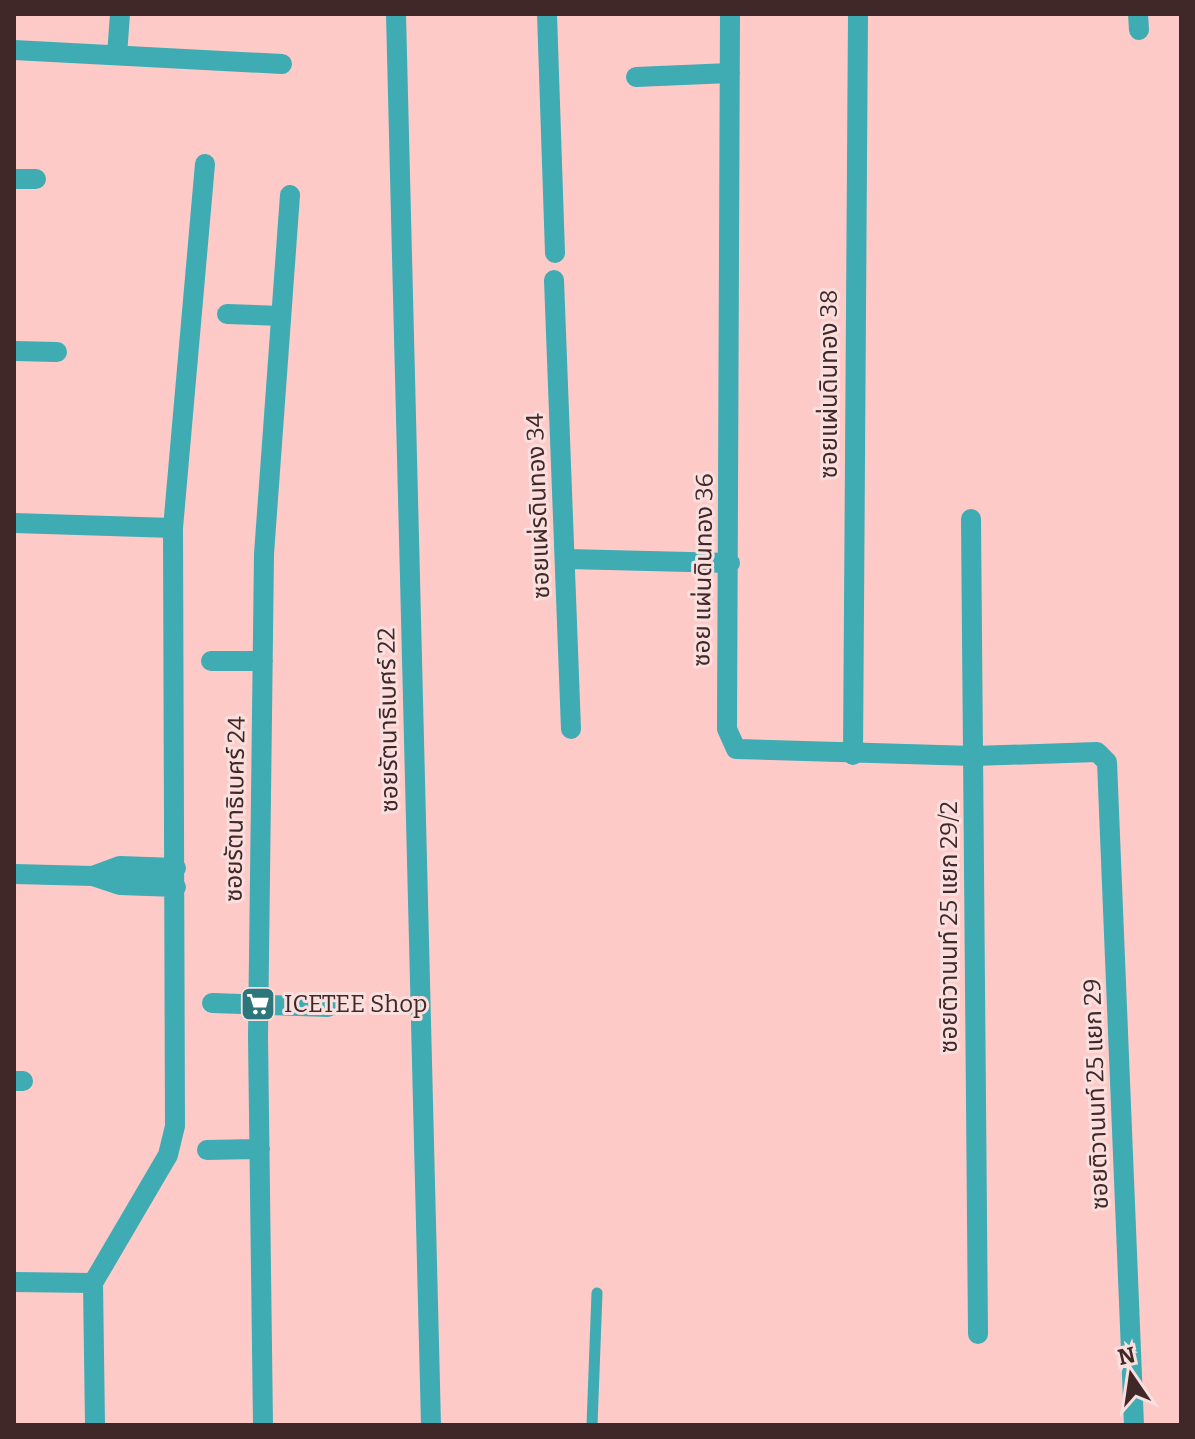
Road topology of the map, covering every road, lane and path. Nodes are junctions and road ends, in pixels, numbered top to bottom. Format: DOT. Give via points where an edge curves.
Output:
graph roads {
  1 [pos="120,14"];
  2 [pos="396,14"];
  3 [pos="547,14"];
  4 [pos="730,14"];
  5 [pos="858,14"];
  6 [pos="14,50"];
  7 [pos="117,55"];
  8 [pos="282,64"];
  9 [pos="730,73"];
  10 [pos="636,77"];
  11 [pos="205,164"];
  12 [pos="14,179"];
  13 [pos="36,179"];
  14 [pos="290,195"];
  15 [pos="555,253"];
  16 [pos="554,280"];
  17 [pos="227,314"];
  18 [pos="281,316"];
  19 [pos="14,351"];
  20 [pos="57,352"];
  21 [pos="971,519"];
  22 [pos="14,523"];
  23 [pos="173,528"];
  24 [pos="567,559"];
  25 [pos="730,563"];
  26 [pos="211,661"];
  27 [pos="263,661"];
  28 [pos="571,729"];
  29 [pos="853,755"];
  30 [pos="974,756"];
  31 [pos="1107,762"];
  32 [pos="14,874"];
  33 [pos="176,878"];
  34 [pos="212,1003"];
  35 [pos="259,1003"];
  36 [pos="328,1007"];
  37 [pos="260,1149"];
  38 [pos="207,1150"];
  39 [pos="14,1282"];
  40 [pos="93,1283"];
  41 [pos="597,1293"];
  42 [pos="978,1334"];
  43 [pos="95,1425"];
  44 [pos="263,1425"];
  45 [pos="431,1425"];
  46 [pos="592,1425"];
  47 [pos="1134,1425"];
  1 -- 7 [label="street"];
  2 -- 45 [label="street, ซอยรัตนาธิเบศร์ 22"];
  3 -- 15 [label="street"];
  4 -- 9 [label="street, ซอย แผ่นดินทอง 36"];
  5 -- 29 [label="street, ซอยแผ่นดินทอง 38"];
  6 -- 7 [label="street"];
  7 -- 8 [label="street"];
  9 -- 10 [label="street"];
  9 -- 25 [label="street, ซอย แผ่นดินทอง 36"];
  11 -- 23 [label="street"];
  12 -- 13 [label="street"];
  14 -- 18 [label="street, ซอยรัตนาธิเบศร์ 24"];
  16 -- 24 [label="street, ซอยแผ่รดินทอง 34"];
  17 -- 18 [label="street"];
  18 -- 27 [label="street, ซอยรัตนาธิเบศร์ 24" via="264,554"];
  19 -- 20 [label="street"];
  21 -- 30 [label="street, ซอยติวานนท์ 25 แยก 29/2"];
  22 -- 23 [label="street"];
  23 -- 33 [label="street"];
  24 -- 25 [label="street"];
  24 -- 28 [label="street, ซอยแผ่รดินทอง 34"];
  25 -- 29 [label="street, ซอย แผ่นดินทอง 36" via="727,729 736,749"];
  26 -- 27 [label="street"];
  27 -- 35 [label="street, ซอยรัตนาธิเบศร์ 24"];
  29 -- 30 [label="street, ซอย แผ่นดินทอง 36"];
  30 -- 31 [label="street, ซอย แผ่นดินทอง 36" via="1097,752"];
  30 -- 42 [label="street, ซอยติวานนท์ 25 แยก 29/2"];
  31 -- 47 [label="street, ซอยติวานนท์ 25 แยก 29"];
  32 -- 33 [label="street" via="93,876 120,885"];
  33 -- 40 [label="street" via="175,1126 168,1155"];
  34 -- 35 [label="street"];
  35 -- 36 [label="street"];
  35 -- 37 [label="street, ซอยรัตนาธิเบศร์ 24"];
  37 -- 38 [label="street"];
  37 -- 44 [label="street, ซอยรัตนาธิเบศร์ 24"];
  39 -- 40 [label="street"];
  40 -- 43 [label="street"];
  41 -- 46 [label="lane"];
}
